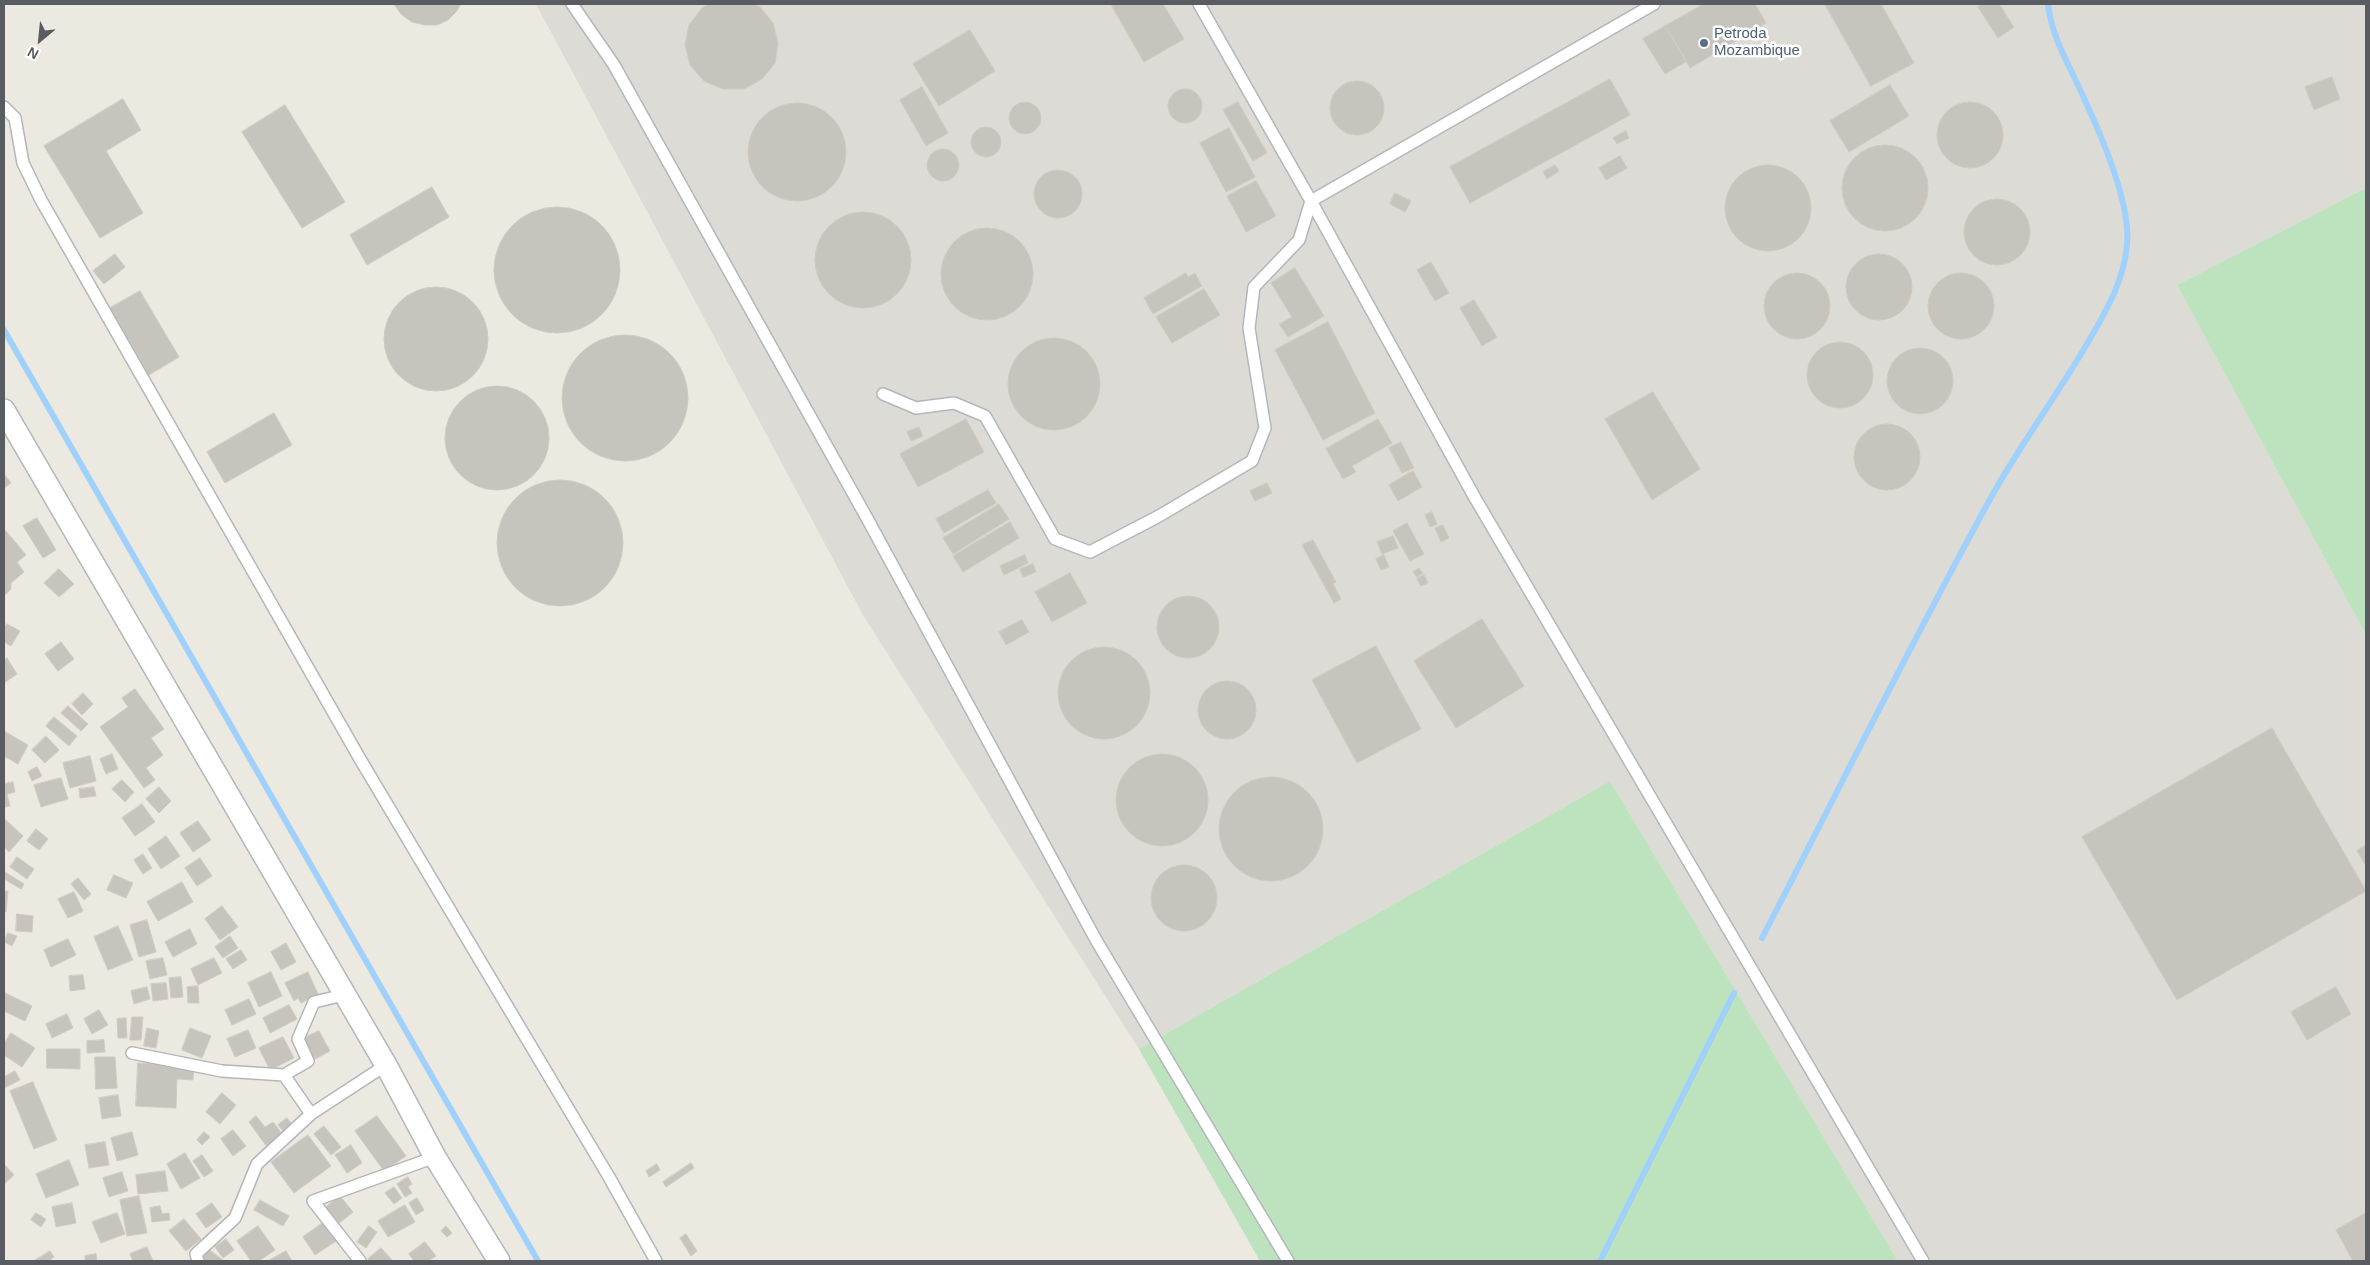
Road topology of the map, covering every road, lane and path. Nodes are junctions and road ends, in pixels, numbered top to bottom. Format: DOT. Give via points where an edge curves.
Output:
graph roads {
  1 [pos="572,4"];
  2 [pos="1199,4"];
  3 [pos="1654,4"];
  4 [pos="4,107"];
  5 [pos="1311,201"];
  6 [pos="883,394"];
  7 [pos="4,410"];
  8 [pos="344,995"];
  9 [pos="132,1053"];
  10 [pos="386,1065"];
  11 [pos="284,1074"];
  12 [pos="311,1114"];
  13 [pos="435,1157"];
  14 [pos="198,1261"];
  15 [pos="360,1261"];
  16 [pos="499,1261"];
  17 [pos="656,1261"];
  18 [pos="1288,1261"];
  19 [pos="1923,1261"];
  1 -- 18 [label="lane" via="624,82 868,520 1096,940"];
  2 -- 5 [label="lane"];
  3 -- 5 [label="lane"];
  4 -- 17 [label="lane" via="14,118 23,164 41,200 360,759"];
  5 -- 6 [label="lane" via="1299,240 1254,287 1250,328 1265,428 1252,461 1160,516 1090,552 1056,539 984,416 954,404 916,408"];
  5 -- 19 [label="lane" via="1475,498"];
  7 -- 8 [label="street"];
  8 -- 10 [label="street"];
  8 -- 11 [label="lane" via="314,1002 298,1039 308,1061"];
  9 -- 11 [label="lane" via="222,1071"];
  10 -- 12 [label="lane"];
  10 -- 13 [label="street"];
  11 -- 12 [label="lane"];
  12 -- 14 [label="lane" via="256,1164 235,1218 196,1254"];
  13 -- 15 [label="lane" via="313,1201"];
  13 -- 16 [label="street"];
}
